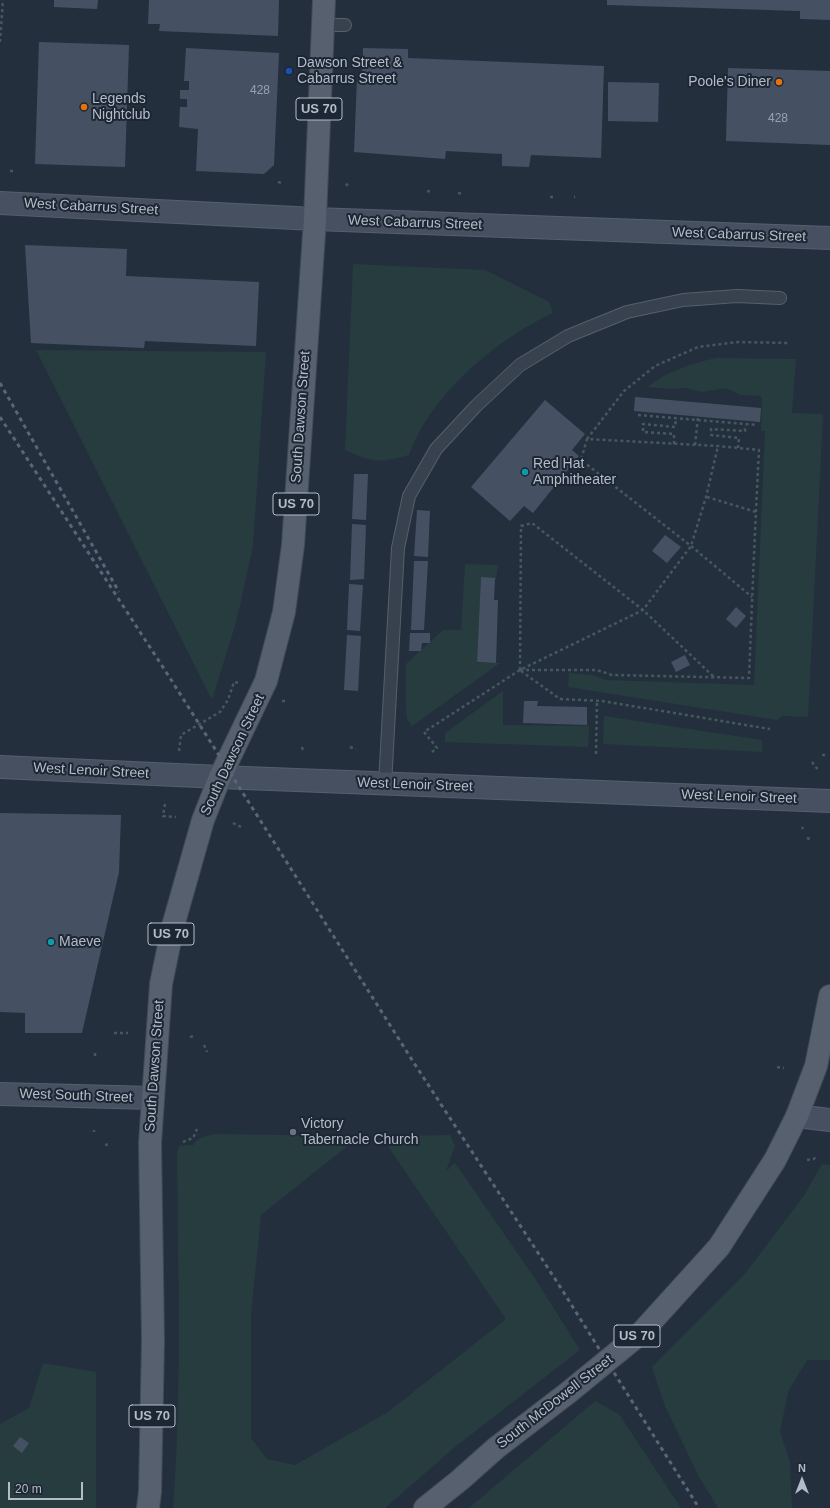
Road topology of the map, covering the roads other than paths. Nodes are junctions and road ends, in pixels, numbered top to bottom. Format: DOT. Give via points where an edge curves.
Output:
graph roads {
  1 [pos="324,0"];
  2 [pos="323,25"];
  3 [pos="346,25"];
  4 [pos="0,203"];
  5 [pos="314,219"];
  6 [pos="830,238"];
  7 [pos="780,298"];
  8 [pos="0,767"];
  9 [pos="220,777"];
  10 [pos="385,784"];
  11 [pos="830,801"];
  12 [pos="830,996"];
  13 [pos="0,1094"];
  14 [pos="153,1098"];
  15 [pos="797,1116"];
  16 [pos="830,1120"];
  17 [pos="147,1503"];
  18 [pos="425,1508"];
  1 -- 2 [label="main road, South Dawson Street / US 70"];
  2 -- 3 [label="lane"];
  2 -- 5 [label="main road, South Dawson Street / US 70"];
  4 -- 5 [label="street, West Cabarrus Street"];
  5 -- 6 [label="street, West Cabarrus Street"];
  5 -- 9 [label="main road, South Dawson Street / US 70" via="293,545 284,612 266,681"];
  7 -- 10 [label="lane" via="737,296 683,300 627,312 568,336 520,365 476,406 436,449 409,496 398,548"];
  8 -- 9 [label="street, West Lenoir Street"];
  9 -- 10 [label="street, West Lenoir Street"];
  9 -- 14 [label="main road, South Dawson Street / US 70" via="203,820 171,933 161,984"];
  10 -- 11 [label="street, West Lenoir Street"];
  12 -- 15 [label="main road, South McDowell Street / US 70" via="816,1066"];
  13 -- 14 [label="street, West South Street"];
  14 -- 17 [label="main road, South Dawson Street / US 70" via="149,1163 153,1341"];
  15 -- 16 [label="street"];
  15 -- 18 [label="main road, South McDowell Street / US 70" via="775,1160 719,1247 641,1333"];
}
